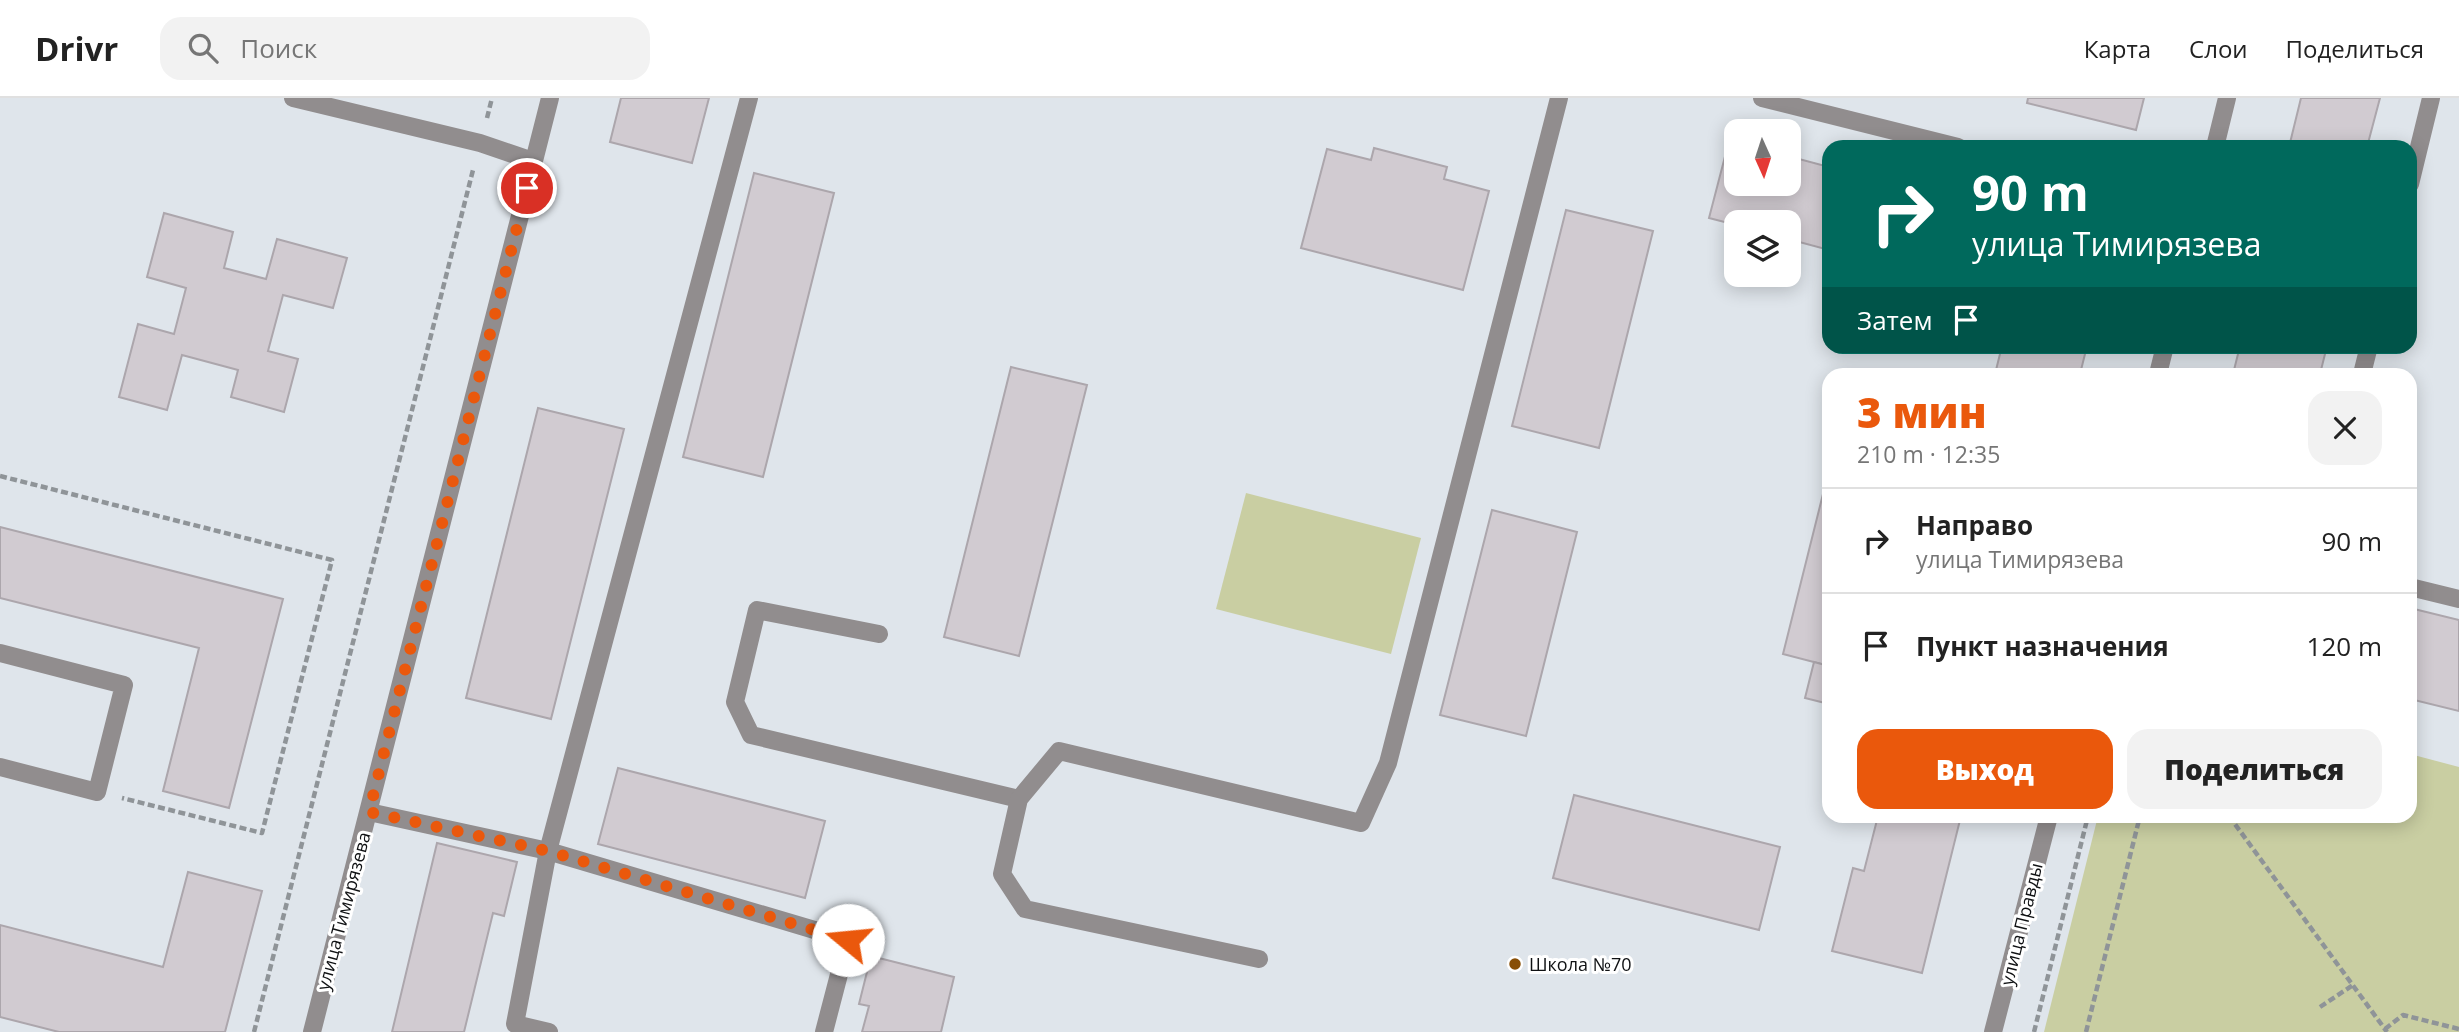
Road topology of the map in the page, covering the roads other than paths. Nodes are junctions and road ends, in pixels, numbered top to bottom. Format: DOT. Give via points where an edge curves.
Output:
graph roads {
  1 [pos="293,98"];
  2 [pos="550,98"];
  3 [pos="749,98"];
  4 [pos="1559,98"];
  5 [pos="1762,98"];
  6 [pos="2227,98"];
  7 [pos="2431,98"];
  8 [pos="1930,140"];
  9 [pos="2217,140"];
  10 [pos="2417,155"];
  11 [pos="533,161"];
  12 [pos="2417,589"];
  13 [pos="2459,599"];
  14 [pos="879,634"];
  15 [pos="0,653"];
  16 [pos="0,767"];
  17 [pos="1019,799"];
  18 [pos="369,812"];
  19 [pos="2047,823"];
  20 [pos="548,851"];
  21 [pos="1259,958"];
  22 [pos="312,1032"];
  23 [pos="549,1032"];
  24 [pos="824,1032"];
  25 [pos="1993,1032"];
  1 -- 11 [label="street" via="480,143"];
  2 -- 11 [label="street, улица Тимирязева"];
  3 -- 20 [label="street"];
  4 -- 17 [label="street" via="1388,763 1361,822 1059,751"];
  5 -- 8 [label="street"];
  6 -- 9 [label="street"];
  7 -- 10 [label="street"];
  11 -- 18 [label="street, улица Тимирязева"];
  12 -- 13 [label="street"];
  14 -- 17 [label="street" via="757,610 735,702 751,735"];
  15 -- 16 [label="street" via="124,685 97,792"];
  17 -- 21 [label="street" via="1002,874 1025,909"];
  18 -- 20 [label="street"];
  18 -- 22 [label="street, улица Тимирязева"];
  19 -- 25 [label="street, улица Правды"];
  20 -- 23 [label="street" via="515,1024"];
  20 -- 24 [label="street" via="848,940"];
}
